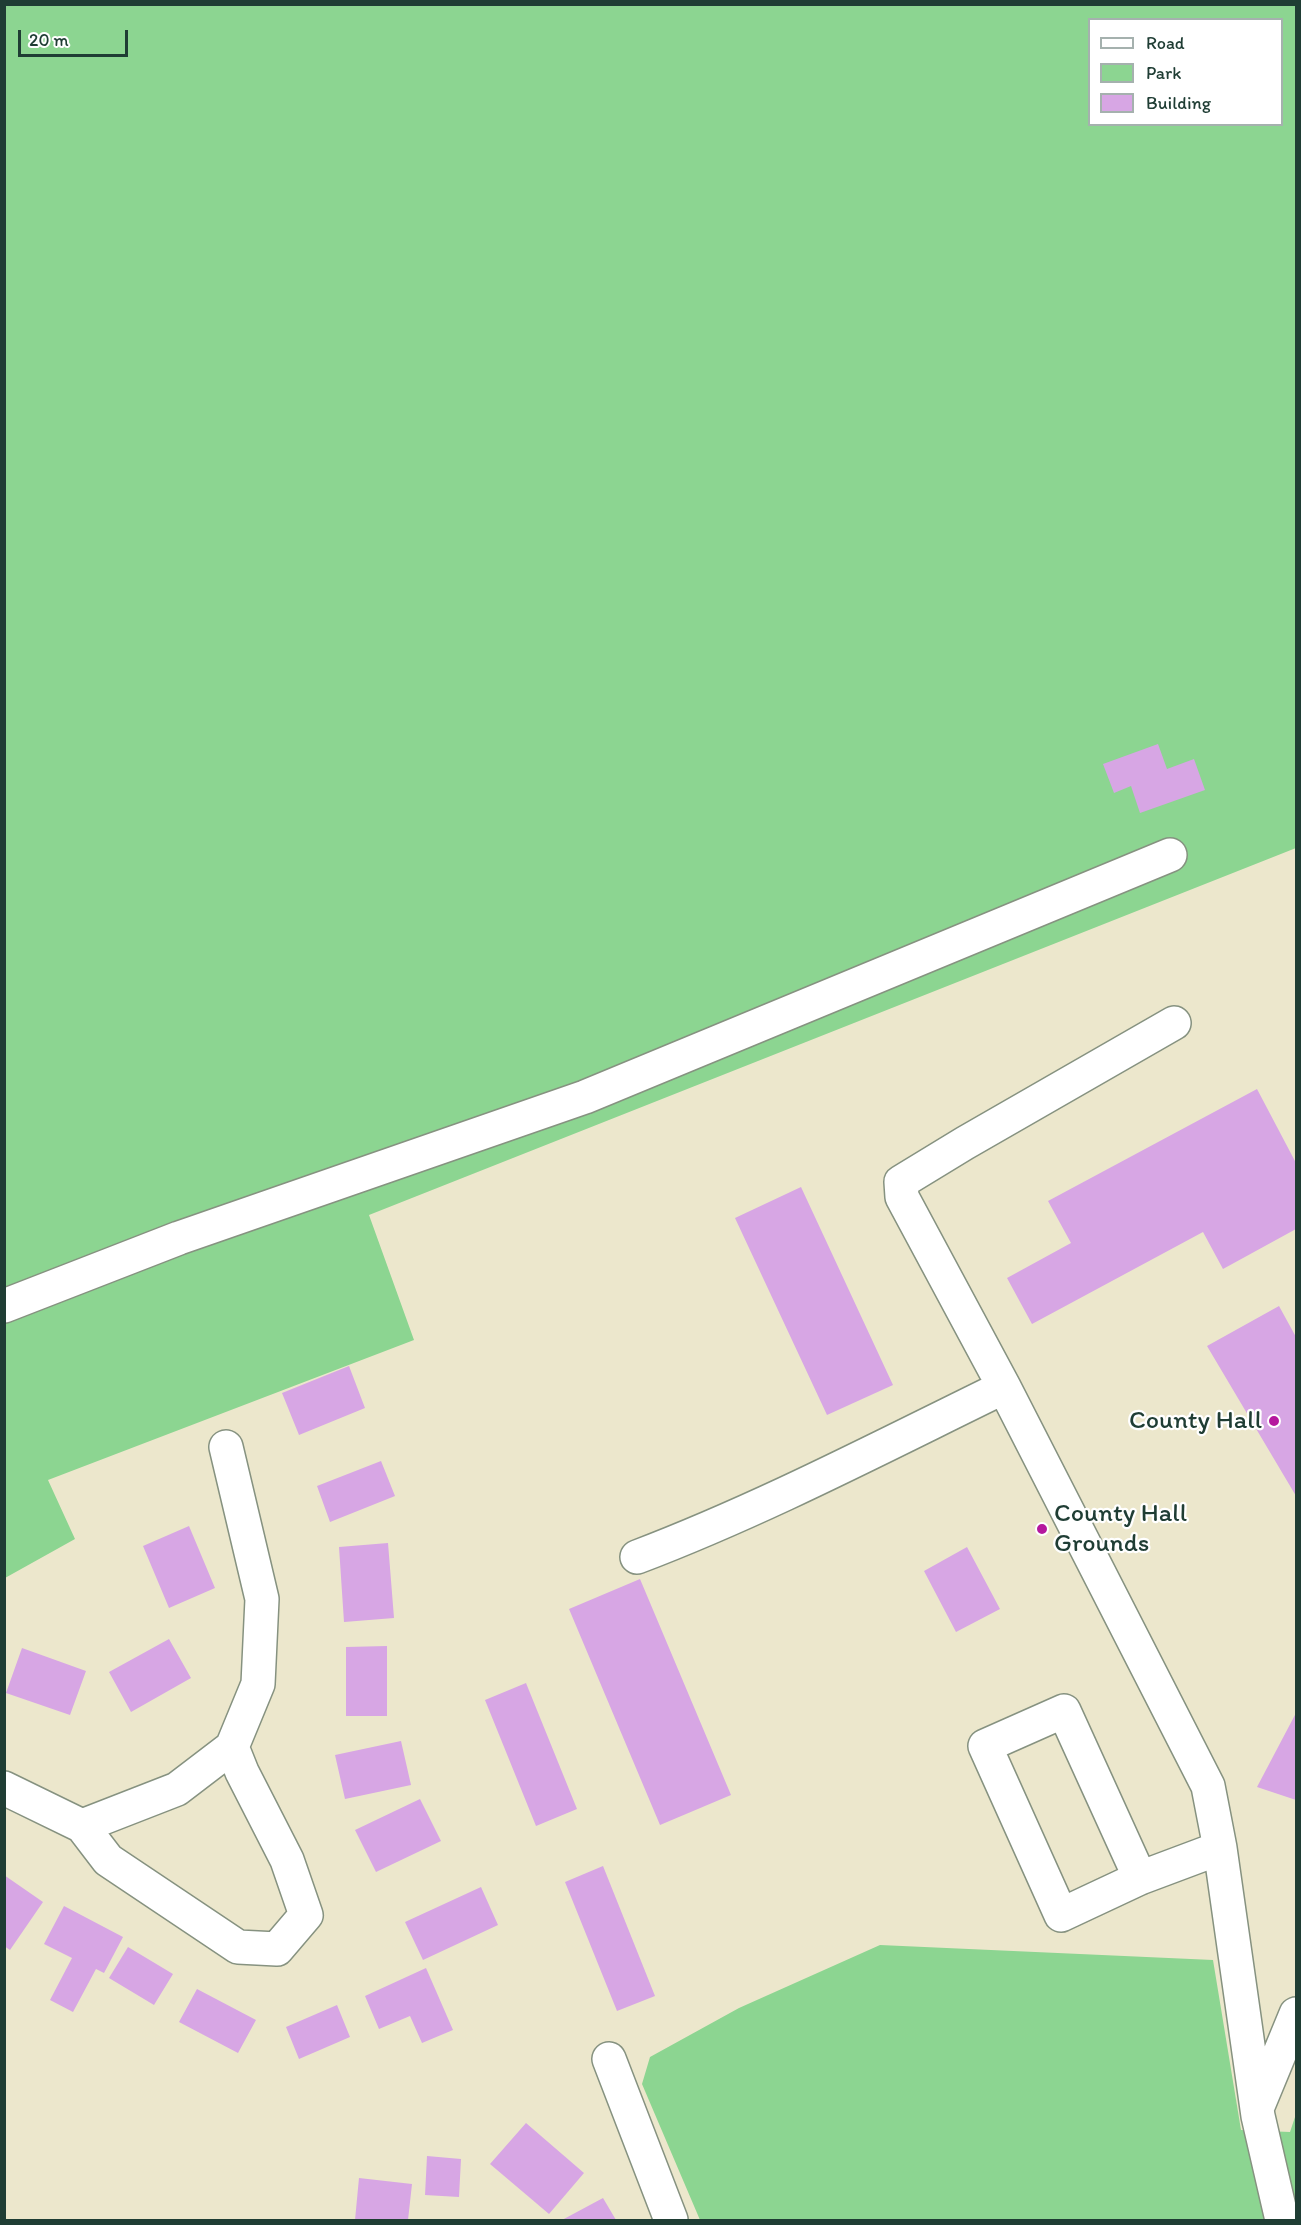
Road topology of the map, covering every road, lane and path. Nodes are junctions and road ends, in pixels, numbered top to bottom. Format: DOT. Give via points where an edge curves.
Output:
graph roads {
  1 [pos="1170,855"];
  2 [pos="1174,1023"];
  3 [pos="4,1306"];
  4 [pos="1004,1387"];
  5 [pos="226,1447"];
  6 [pos="638,1557"];
  7 [pos="232,1747"];
  8 [pos="4,1788"];
  9 [pos="82,1826"];
  10 [pos="1220,1848"];
  11 [pos="1140,1878"];
  12 [pos="1296,2013"];
  13 [pos="609,2059"];
  14 [pos="1257,2108"];
  15 [pos="670,2220"];
  16 [pos="1282,2220"];
  1 -- 3 [label="street" via="585,1096 179,1238"];
  2 -- 4 [label="street" via="901,1182 902,1197"];
  4 -- 6 [label="street" via="761,1505"];
  4 -- 10 [label="street" via="1208,1786"];
  5 -- 7 [label="street" via="262,1599 258,1684"];
  7 -- 9 [label="street" via="177,1789"];
  7 -- 9 [label="street" via="287,1860 306,1915 277,1949 238,1947 108,1860"];
  8 -- 9 [label="street"];
  10 -- 11 [label="street"];
  10 -- 14 [label="street"];
  11 -- 11 [label="street" via="1061,1915 985,1746 1064,1711"];
  12 -- 14 [label="street"];
  13 -- 15 [label="street"];
  14 -- 16 [label="street"];
}
